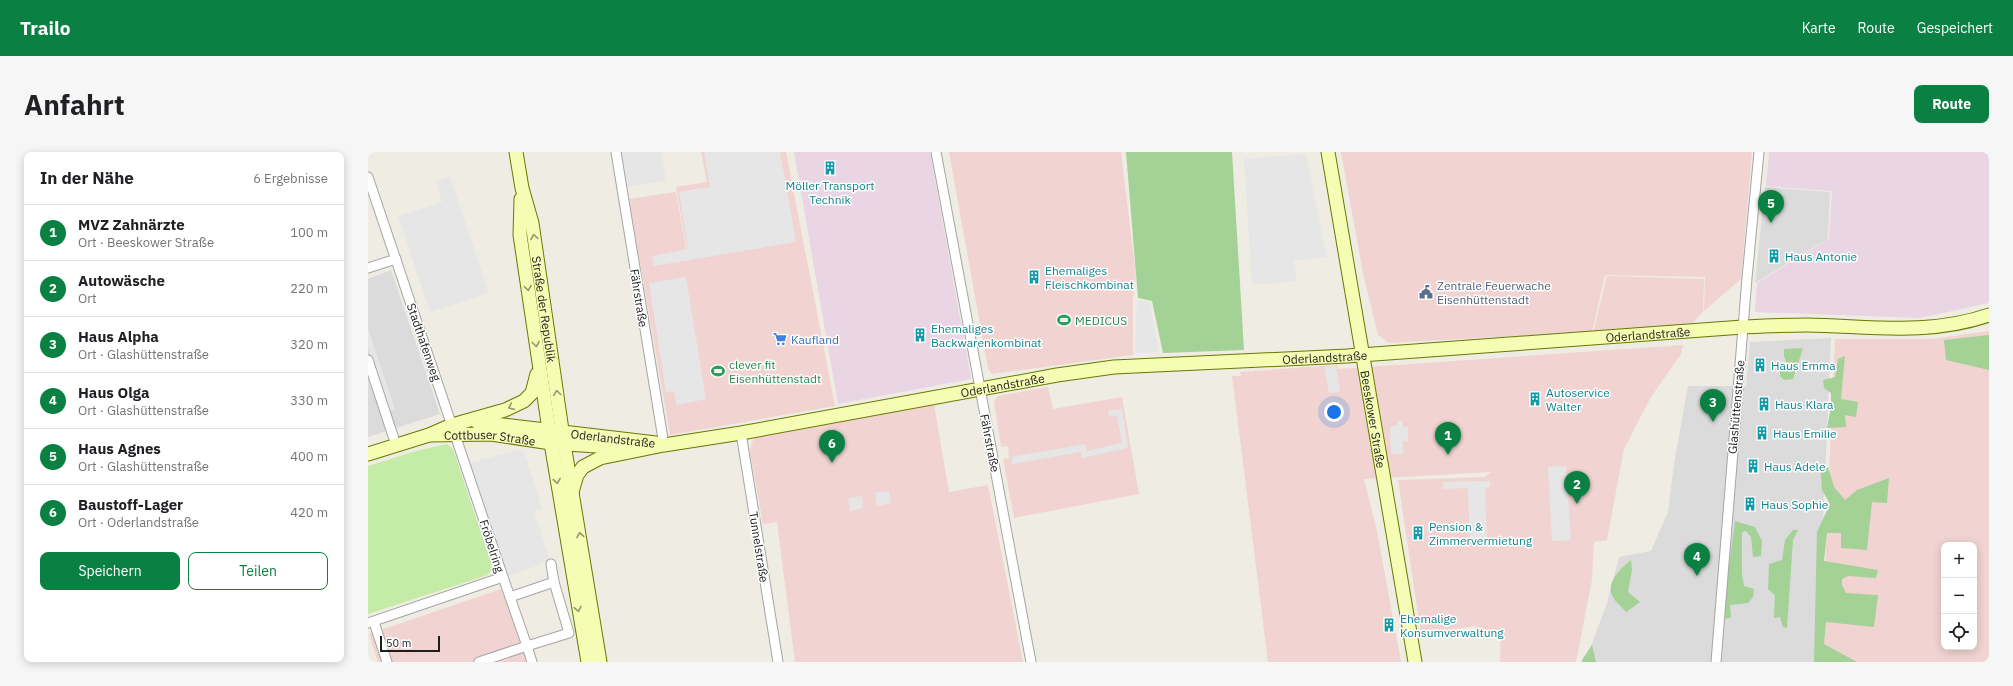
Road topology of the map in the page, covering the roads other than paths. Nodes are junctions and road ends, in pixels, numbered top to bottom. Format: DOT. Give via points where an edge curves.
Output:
graph roads {
  1 [pos="516,152"];
  2 [pos="616,152"];
  3 [pos="936,152"];
  4 [pos="1328,152"];
  5 [pos="1759,152"];
  6 [pos="368,177"];
  7 [pos="522,188"];
  8 [pos="396,258"];
  9 [pos="368,268"];
  10 [pos="1989,315"];
  11 [pos="1743,327"];
  12 [pos="1362,354"];
  13 [pos="368,360"];
  14 [pos="539,366"];
  15 [pos="979,390"];
  16 [pos="457,427"];
  17 [pos="549,429"];
  18 [pos="740,433"];
  19 [pos="563,438"];
  20 [pos="550,443"];
  21 [pos="664,444"];
  22 [pos="396,445"];
  23 [pos="641,449"];
  24 [pos="368,454"];
  25 [pos="572,492"];
  26 [pos="551,564"];
  27 [pos="503,577"];
  28 [pos="554,582"];
  29 [pos="510,597"];
  30 [pos="371,622"];
  31 [pos="527,646"];
  32 [pos="387,662"];
  33 [pos="479,662"];
  34 [pos="532,662"];
  35 [pos="588,662"];
  36 [pos="600,662"];
  37 [pos="778,662"];
  38 [pos="1032,662"];
  39 [pos="1415,662"];
  40 [pos="1716,662"];
  1 -- 7 [label="street, Straße der Republik"];
  2 -- 21 [label="street, Fährstraße"];
  3 -- 15 [label="street, Fährstraße"];
  4 -- 12 [label="street, Beeskower Straße"];
  5 -- 11 [label="street, Glashüttenstraße"];
  6 -- 8 [label="street, Stadthafenweg"];
  7 -- 14 [label="street, Straße der Republik, one-way" via="520,235"];
  19 -- 7 [label="street, Straße der Republik, one-way" via="532,223"];
  8 -- 9 [label="street"];
  8 -- 16 [label="street, Stadthafenweg"];
  10 -- 11 [label="street, Oderlandstraße" via="1968,323 1926,329 1807,325"];
  11 -- 12 [label="street, Oderlandstraße"];
  11 -- 40 [label="street, Glashüttenstraße"];
  12 -- 15 [label="street, Oderlandstraße" via="1114,367"];
  12 -- 39 [label="street, Beeskower Straße"];
  13 -- 22 [label="street"];
  14 -- 16 [label="street, Cottbuser Straße, one-way" via="532,393 524,401"];
  14 -- 17 [label="street, Straße der Republik"];
  15 -- 18 [label="street, Oderlandstraße"];
  15 -- 38 [label="street, Fährstraße"];
  16 -- 17 [label="street, Cottbuser Straße" via="488,422"];
  16 -- 20 [label="street, Cottbuser Straße"];
  16 -- 22 [label="street, Cottbuser Straße"];
  16 -- 27 [label="street, Fröbelring"];
  17 -- 19 [label="street"];
  17 -- 20 [label="street, Straße der Republik"];
  18 -- 21 [label="street, Oderlandstraße"];
  18 -- 37 [label="street, Tunnelstraße"];
  19 -- 20 [label="street"];
  19 -- 21 [label="street, Oderlandstraße"];
  19 -- 23 [label="street, Oderlandstraße"];
  19 -- 25 [label="street, Straße der Republik"];
  20 -- 35 [label="street, Straße der Republik, one-way"];
  21 -- 23 [label="street, Oderlandstraße"];
  22 -- 24 [label="street, Cottbuser Straße"];
  23 -- 25 [label="street, Oderlandstraße" via="590,462 577,475"];
  36 -- 25 [label="street, Straße der Republik, one-way"];
  26 -- 28 [label="street"];
  27 -- 29 [label="street"];
  27 -- 30 [label="street, Fröbelring"];
  28 -- 29 [label="street"];
  28 -- 31 [label="street" via="571,632"];
  29 -- 31 [label="street"];
  30 -- 32 [label="street"];
  31 -- 33 [label="street"];
  31 -- 34 [label="street"];
}
